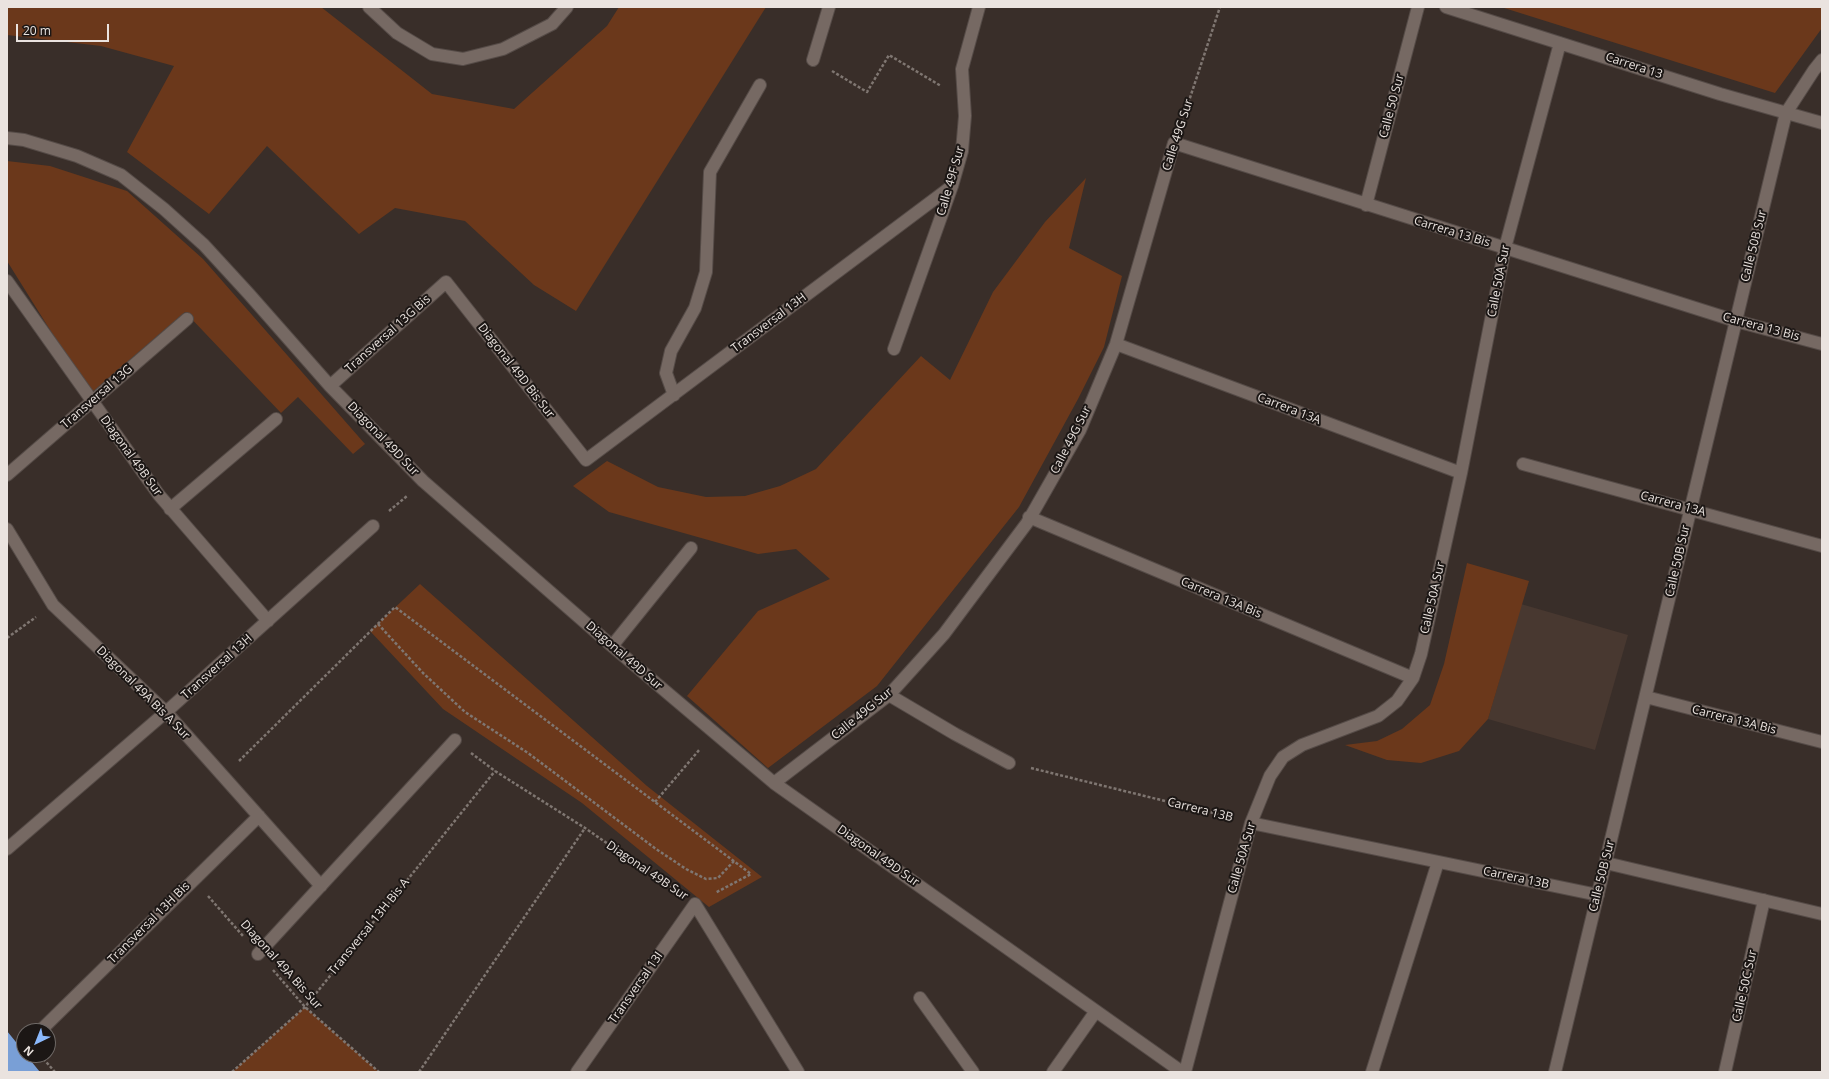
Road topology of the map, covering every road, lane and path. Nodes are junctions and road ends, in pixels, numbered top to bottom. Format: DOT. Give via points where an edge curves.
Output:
graph roads {
  1 [pos="369,7"];
  2 [pos="567,7"];
  3 [pos="829,7"];
  4 [pos="979,7"];
  5 [pos="1220,7"];
  6 [pos="1418,7"];
  7 [pos="1446,7"];
  8 [pos="1560,43"];
  9 [pos="813,60"];
  10 [pos="1822,60"];
  11 [pos="760,85"];
  12 [pos="964,99"];
  13 [pos="1786,113"];
  14 [pos="1822,123"];
  15 [pos="7,138"];
  16 [pos="1174,143"];
  17 [pos="952,186"];
  18 [pos="1366,205"];
  19 [pos="1505,248"];
  20 [pos="7,281"];
  21 [pos="446,282"];
  22 [pos="187,319"];
  23 [pos="1736,321"];
  24 [pos="1116,344"];
  25 [pos="1822,344"];
  26 [pos="894,349"];
  27 [pos="330,386"];
  28 [pos="674,395"];
  29 [pos="92,402"];
  30 [pos="276,419"];
  31 [pos="586,460"];
  32 [pos="1523,464"];
  33 [pos="1461,473"];
  34 [pos="7,475"];
  35 [pos="423,481"];
  36 [pos="170,508"];
  37 [pos="1691,509"];
  38 [pos="1029,517"];
  39 [pos="373,526"];
  40 [pos="7,529"];
  41 [pos="1822,546"];
  42 [pos="691,548"];
  43 [pos="53,605"];
  44 [pos="268,621"];
  45 [pos="378,624"];
  46 [pos="7,638"];
  47 [pos="612,646"];
  48 [pos="1413,678"];
  49 [pos="888,695"];
  50 [pos="1646,697"];
  51 [pos="166,712"];
  52 [pos="714,733"];
  53 [pos="455,740"];
  54 [pos="1822,742"];
  55 [pos="1009,763"];
  56 [pos="495,772"];
  57 [pos="223,776"];
  58 [pos="774,783"];
  59 [pos="655,802"];
  60 [pos="259,816"];
  61 [pos="1251,823"];
  62 [pos="585,828"];
  63 [pos="7,849"];
  64 [pos="734,861"];
  65 [pos="1438,862"];
  66 [pos="1606,863"];
  67 [pos="194,880"];
  68 [pos="321,886"];
  69 [pos="1598,895"];
  70 [pos="1764,900"];
  71 [pos="695,904"];
  72 [pos="1822,914"];
  73 [pos="258,954"];
  74 [pos="920,998"];
  75 [pos="305,1007"];
  76 [pos="1096,1011"];
  77 [pos="48,1023"];
  78 [pos="47,1063"];
  79 [pos="55,1072"];
  80 [pos="232,1072"];
  81 [pos="379,1072"];
  82 [pos="420,1072"];
  83 [pos="577,1072"];
  84 [pos="798,1072"];
  85 [pos="973,1072"];
  86 [pos="1054,1072"];
  87 [pos="1182,1072"];
  88 [pos="1185,1072"];
  89 [pos="1372,1072"];
  90 [pos="1555,1072"];
  91 [pos="1725,1072"];
  1 -- 2 [label="street" via="397,33 432,54 463,58 503,49 552,24"];
  3 -- 9 [label="street"];
  4 -- 12 [label="street, Calle 49F Sur" via="962,69"];
  5 -- 16 [label="path, Calle 49G Sur"];
  6 -- 18 [label="street, Calle 50 Sur"];
  7 -- 8 [label="street, Carrera 13"];
  8 -- 13 [label="street, Carrera 13"];
  8 -- 19 [label="street, Calle 50A Sur"];
  9 -- 12 [label="path" via="867,92 889,54"];
  10 -- 13 [label="street, Calle 50B Sur"];
  11 -- 28 [label="street" via="710,172 706,272 695,308 671,351 666,373"];
  12 -- 17 [label="street, Calle 49F Sur" via="962,151"];
  13 -- 14 [label="street, Carrera 13"];
  13 -- 23 [label="street, Calle 50B Sur"];
  15 -- 27 [label="street, Diagonal 49D Sur" via="24,140 77,156 121,175 164,208 204,245"];
  16 -- 18 [label="street, Carrera 13 Bis"];
  16 -- 24 [label="street, Calle 49G Sur"];
  17 -- 26 [label="street, Calle 49F Sur"];
  17 -- 28 [label="street, Transversal 13H"];
  18 -- 19 [label="street, Carrera 13 Bis"];
  19 -- 23 [label="street, Carrera 13 Bis"];
  19 -- 33 [label="street, Calle 50A Sur"];
  20 -- 29 [label="street, Diagonal 49B Sur"];
  21 -- 27 [label="street, Transversal 13G Bis"];
  21 -- 31 [label="street, Diagonal 49D Bis Sur"];
  22 -- 29 [label="street, Transversal 13G"];
  23 -- 25 [label="street, Carrera 13 Bis"];
  23 -- 37 [label="street, Calle 50B Sur"];
  24 -- 33 [label="street, Carrera 13A"];
  24 -- 38 [label="street, Calle 49G Sur" via="1080,430"];
  27 -- 35 [label="street, Diagonal 49D Sur"];
  28 -- 31 [label="street, Transversal 13H"];
  29 -- 34 [label="street, Transversal 13G"];
  29 -- 36 [label="street, Diagonal 49B Sur"];
  30 -- 36 [label="street"];
  32 -- 37 [label="street, Carrera 13A"];
  33 -- 48 [label="street, Calle 50A Sur" via="1421,654"];
  35 -- 39 [label="path"];
  35 -- 47 [label="street, Diagonal 49D Sur"];
  36 -- 44 [label="street, Diagonal 49B Sur"];
  37 -- 41 [label="street, Carrera 13A"];
  37 -- 50 [label="street, Calle 50B Sur"];
  38 -- 48 [label="street, Carrera 13A Bis"];
  38 -- 49 [label="street, Calle 49G Sur" via="944,634"];
  39 -- 44 [label="street, Transversal 13H"];
  40 -- 43 [label="street, Diagonal 49A Bis A Sur"];
  42 -- 47 [label="street"];
  43 -- 46 [label="path"];
  43 -- 51 [label="street, Diagonal 49A Bis A Sur"];
  44 -- 51 [label="street, Transversal 13H"];
  45 -- 57 [label="path"];
  45 -- 59 [label="path" via="395,607"];
  45 -- 64 [label="path" via="423,673 465,712 528,753 686,869 706,879 718,878"];
  47 -- 52 [label="street, Diagonal 49D Sur"];
  48 -- 61 [label="street, Calle 50A Sur" via="1397,701 1378,716 1302,745 1283,757 1270,776"];
  49 -- 55 [label="street"];
  49 -- 58 [label="street, Calle 49G Sur"];
  50 -- 54 [label="street, Carrera 13A Bis"];
  50 -- 66 [label="street, Calle 50B Sur"];
  51 -- 57 [label="street, Diagonal 49A Bis A Sur"];
  51 -- 63 [label="street, Transversal 13H"];
  52 -- 58 [label="street, Diagonal 49D Sur"];
  52 -- 59 [label="path"];
  53 -- 56 [label="path, Diagonal 49B Sur"];
  53 -- 68 [label="street"];
  55 -- 61 [label="path, Carrera 13B"];
  56 -- 62 [label="path, Diagonal 49B Sur"];
  56 -- 75 [label="path, Transversal 13H Bis A"];
  57 -- 60 [label="street, Diagonal 49A Bis A Sur"];
  58 -- 76 [label="street, Diagonal 49D Sur"];
  59 -- 64 [label="path"];
  60 -- 67 [label="street, Transversal 13H Bis"];
  60 -- 68 [label="street, Diagonal 49A Bis A Sur"];
  61 -- 65 [label="street, Carrera 13B"];
  61 -- 88 [label="street, Calle 50A Sur"];
  62 -- 71 [label="path, Diagonal 49B Sur"];
  62 -- 82 [label="path"];
  64 -- 71 [label="path" via="751,874"];
  65 -- 69 [label="street, Carrera 13B"];
  65 -- 89 [label="street"];
  66 -- 69 [label="street, Calle 50B Sur"];
  66 -- 70 [label="street"];
  67 -- 73 [label="path, Diagonal 49A Bis Sur"];
  67 -- 77 [label="street, Transversal 13H Bis"];
  68 -- 73 [label="street"];
  69 -- 90 [label="street, Calle 50B Sur"];
  70 -- 72 [label="street"];
  70 -- 91 [label="street, Calle 50C Sur"];
  71 -- 83 [label="street, Transversal 13I"];
  71 -- 84 [label="street, Diagonal 49B Sur"];
  73 -- 75 [label="path, Diagonal 49A Bis Sur"];
  74 -- 85 [label="street"];
  75 -- 80 [label="path, Transversal 13H Bis A"];
  75 -- 81 [label="path, Diagonal 49A Bis Sur"];
  76 -- 86 [label="street"];
  76 -- 87 [label="street, Diagonal 49D Sur"];
  78 -- 79 [label="path"];
}
